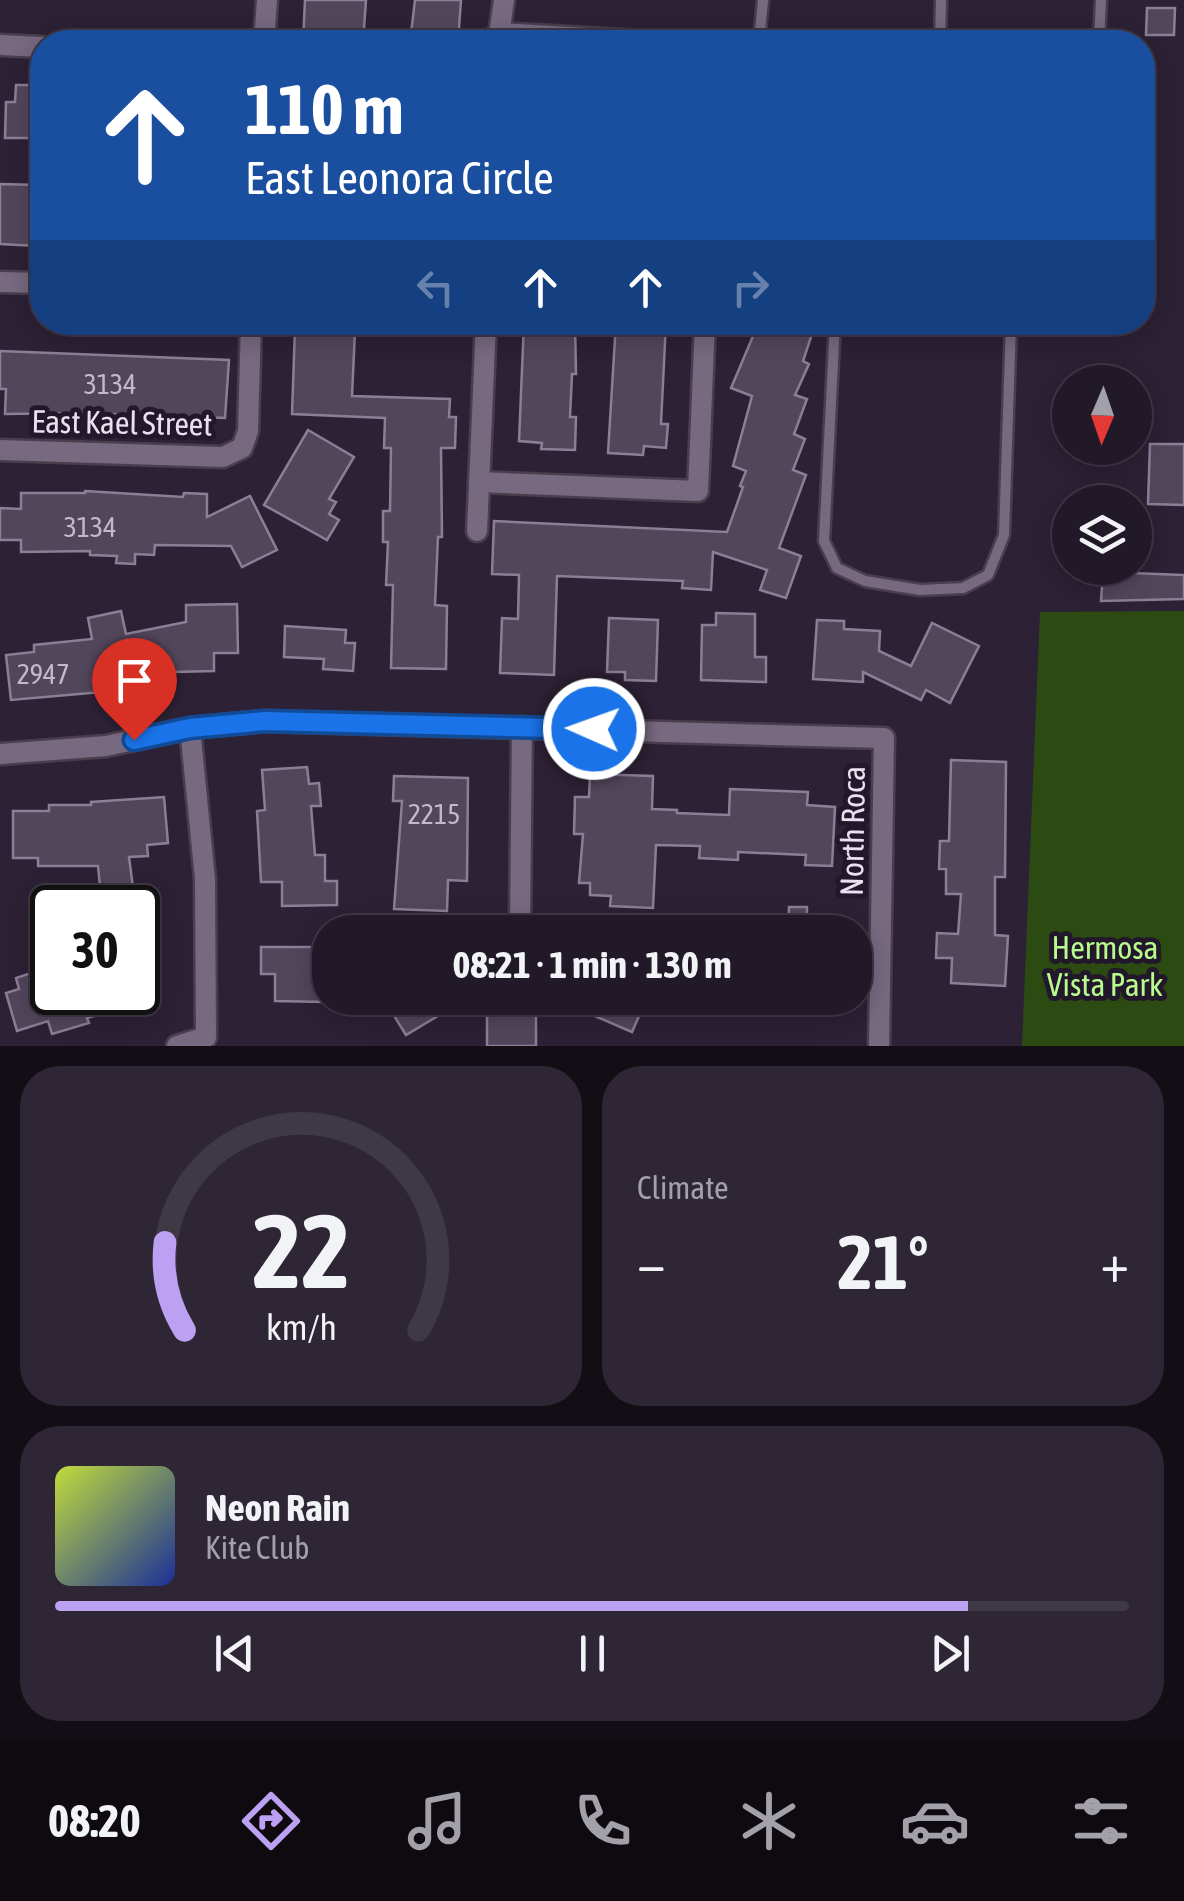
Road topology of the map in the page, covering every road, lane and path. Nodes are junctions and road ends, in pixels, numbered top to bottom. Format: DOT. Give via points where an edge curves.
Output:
graph roads {
  1 [pos="266,0"];
  2 [pos="504,0"];
  3 [pos="762,0"];
  4 [pos="941,0"];
  5 [pos="1101,0"];
  6 [pos="265,30"];
  7 [pos="499,30"];
  8 [pos="761,30"];
  9 [pos="940,30"];
  10 [pos="1100,30"];
  11 [pos="0,46"];
  12 [pos="30,47"];
  13 [pos="0,282"];
  14 [pos="30,283"];
  15 [pos="251,335"];
  16 [pos="485,335"];
  17 [pos="705,335"];
  18 [pos="834,335"];
  19 [pos="1011,335"];
  20 [pos="0,450"];
  21 [pos="479,482"];
  22 [pos="477,530"];
  23 [pos="522,727"];
  24 [pos="190,728"];
  25 [pos="0,754"];
  26 [pos="520,915"];
  27 [pos="177,1046"];
  28 [pos="879,1046"];
  1 -- 6 [label="street"];
  2 -- 7 [label="street"];
  3 -- 8 [label="lane"];
  4 -- 9 [label="lane"];
  5 -- 10 [label="lane"];
  11 -- 12 [label="street"];
  13 -- 14 [label="street"];
  15 -- 20 [label="street, East Kael Street" via="248,431 242,448 223,457"];
  16 -- 21 [label="street"];
  17 -- 21 [label="street" via="698,491"];
  18 -- 19 [label="lane" via="824,541 837,568 865,581 920,590 963,588 988,575 1004,535"];
  21 -- 22 [label="street"];
  23 -- 24 [label="street" via="265,721"];
  23 -- 26 [label="street"];
  23 -- 28 [label="street, North Roca" via="884,738"];
  24 -- 25 [label="street" via="106,746"];
  24 -- 27 [label="street" via="205,879 206,1036"];
}
